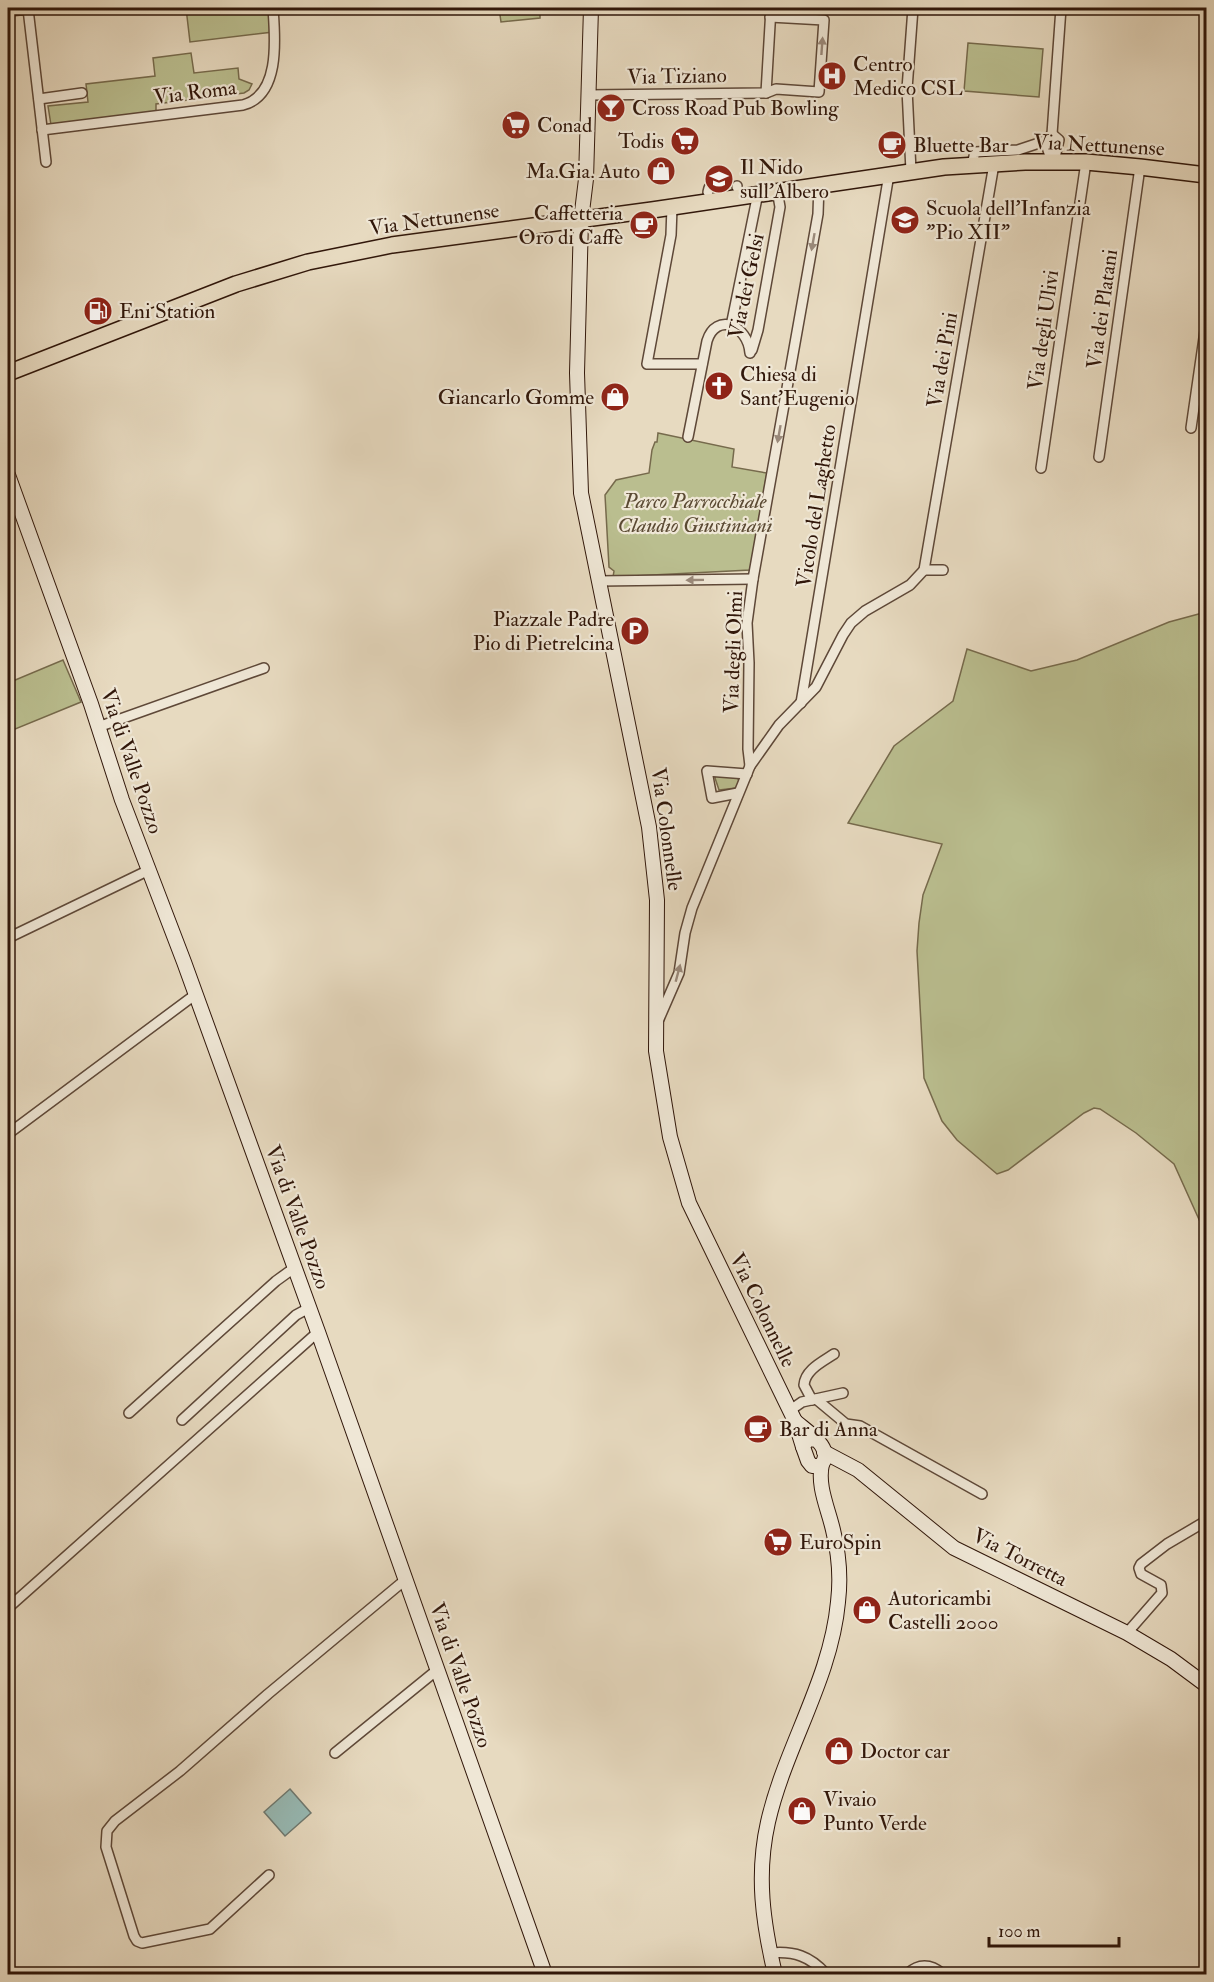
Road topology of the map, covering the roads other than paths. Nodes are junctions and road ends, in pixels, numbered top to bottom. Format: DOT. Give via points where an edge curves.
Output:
graph roads {
  1 [pos="44,8"];
  2 [pos="273,8"];
  3 [pos="591,8"];
  4 [pos="749,8"];
  5 [pos="913,8"];
  6 [pos="1061,8"];
  7 [pos="28,9"];
  8 [pos="8,11"];
  9 [pos="771,11"];
  10 [pos="82,93"];
  11 [pos="766,93"];
  12 [pos="588,95"];
  13 [pos="39,99"];
  14 [pos="42,130"];
  15 [pos="1049,138"];
  16 [pos="46,162"];
  17 [pos="1053,162"];
  18 [pos="1086,162"];
  19 [pos="994,164"];
  20 [pos="972,165"];
  21 [pos="1140,167"];
  22 [pos="911,171"];
  23 [pos="889,174"];
  24 [pos="1206,175"];
  25 [pos="819,184"];
  26 [pos="777,190"];
  27 [pos="758,193"];
  28 [pos="672,207"];
  29 [pos="581,220"];
  30 [pos="1206,324"];
  31 [pos="731,326"];
  32 [pos="702,364"];
  33 [pos="8,373"];
  34 [pos="1191,428"];
  35 [pos="688,437"];
  36 [pos="1099,457"];
  37 [pos="1041,468"];
  38 [pos="8,476"];
  39 [pos="924,569"];
  40 [pos="943,570"];
  41 [pos="753,579"];
  42 [pos="598,581"];
  43 [pos="264,668"];
  44 [pos="801,703"];
  45 [pos="98,727"];
  46 [pos="748,770"];
  47 [pos="738,793"];
  48 [pos="149,870"];
  49 [pos="8,938"];
  50 [pos="196,994"];
  51 [pos="655,1026"];
  52 [pos="8,1134"];
  53 [pos="294,1268"];
  54 [pos="309,1308"];
  55 [pos="318,1332"];
  56 [pos="834,1354"];
  57 [pos="843,1393"];
  58 [pos="814,1400"];
  59 [pos="129,1413"];
  60 [pos="792,1416"];
  61 [pos="182,1420"];
  62 [pos="803,1447"];
  63 [pos="819,1459"];
  64 [pos="982,1494"];
  65 [pos="1206,1521"];
  66 [pos="405,1580"];
  67 [pos="8,1608"];
  68 [pos="1127,1633"];
  69 [pos="437,1670"];
  70 [pos="1206,1685"];
  71 [pos="335,1753"];
  72 [pos="269,1875"];
  73 [pos="771,1953"];
  74 [pos="545,1974"];
  75 [pos="775,1974"];
  76 [pos="825,1974"];
  77 [pos="907,1974"];
  78 [pos="943,1974"];
  1 -- 7 [label="street"];
  2 -- 14 [label="street, Via Roma" via="273,63 265,87 253,102"];
  3 -- 12 [label="main road, Via Colonnelle"];
  4 -- 9 [label="street"];
  5 -- 22 [label="street" via="907,89"];
  6 -- 15 [label="street"];
  7 -- 8 [label="street"];
  7 -- 13 [label="street"];
  9 -- 11 [label="street"];
  11 -- 9 [label="street, Via Tiziano, one-way" via="777,89 819,92 824,20"];
  10 -- 13 [label="street"];
  11 -- 12 [label="street, Via Tiziano"];
  12 -- 29 [label="main road, Via Colonnelle"];
  13 -- 14 [label="street"];
  14 -- 16 [label="street"];
  15 -- 17 [label="street" via="1059,140"];
  15 -- 20 [label="street" via="1018,150 975,152"];
  17 -- 18 [label="main road, Via Nettunense"];
  17 -- 19 [label="main road, Via Nettunense"];
  18 -- 21 [label="main road, Via Nettunense"];
  18 -- 37 [label="street, Via degli Ulivi"];
  19 -- 20 [label="main road, Via Nettunense"];
  19 -- 39 [label="street, Via dei Pini"];
  20 -- 22 [label="main road, Via Nettunense"];
  21 -- 24 [label="main road, Via Nettunense"];
  21 -- 36 [label="street, Via dei Platani"];
  22 -- 23 [label="main road, Via Nettunense"];
  23 -- 25 [label="main road, Via Nettunense"];
  23 -- 44 [label="street, Vicolo del Laghetto"];
  25 -- 26 [label="main road, Via Nettunense"];
  25 -- 41 [label="street, Via degli Olmi, one-way" via="818,214"];
  26 -- 27 [label="main road, Via Nettunense"];
  26 -- 31 [label="street, Via dei Gelsi" via="780,207 758,330 750,353 745,334"];
  27 -- 28 [label="main road, Via Nettunense"];
  27 -- 31 [label="street"];
  28 -- 29 [label="main road, Via Nettunense"];
  28 -- 32 [label="street" via="672,235 646,364"];
  29 -- 33 [label="main road, Via Nettunense" via="392,245 284,268"];
  29 -- 42 [label="main road, Via Colonnelle" via="579,460 581,493"];
  30 -- 34 [label="street"];
  31 -- 32 [label="street" via="720,326 711,332"];
  32 -- 35 [label="street"];
  38 -- 45 [label="main road, Via di Valle Pozzo"];
  39 -- 40 [label="street"];
  39 -- 44 [label="street" via="852,623 819,683"];
  41 -- 42 [label="street, one-way"];
  41 -- 46 [label="street, Via degli Olmi" via="747,623"];
  42 -- 51 [label="main road, Via Colonnelle" via="655,868"];
  43 -- 45 [label="street"];
  44 -- 46 [label="street" via="779,725"];
  45 -- 48 [label="main road, Via di Valle Pozzo"];
  46 -- 47 [label="street"];
  46 -- 47 [label="street" via="707,771 712,798"];
  51 -- 47 [label="street, one-way" via="679,973 692,908"];
  48 -- 49 [label="street"];
  48 -- 50 [label="main road, Via di Valle Pozzo"];
  50 -- 52 [label="street"];
  50 -- 53 [label="main road, Via di Valle Pozzo"];
  51 -- 60 [label="main road, Via Colonnelle" via="666,1121 684,1191"];
  53 -- 54 [label="main road, Via di Valle Pozzo"];
  53 -- 59 [label="street"];
  54 -- 55 [label="main road, Via di Valle Pozzo"];
  54 -- 61 [label="street" via="296,1315"];
  55 -- 66 [label="main road, Via di Valle Pozzo"];
  55 -- 67 [label="street"];
  56 -- 58 [label="street" via="815,1366 806,1378 804,1385"];
  57 -- 58 [label="street"];
  58 -- 60 [label="street" via="802,1402"];
  58 -- 64 [label="street" via="846,1424 860,1426"];
  60 -- 62 [label="main road, Via Colonnelle"];
  60 -- 63 [label="main road, Via Colonnelle"];
  62 -- 63 [label="main road, Via Colonnelle" via="808,1461"];
  62 -- 63 [label="main road" via="807,1439"];
  63 -- 68 [label="main road, Via Torretta" via="858,1470 966,1555"];
  63 -- 73 [label="main road, Via Colonnelle" via="838,1557 838,1604 825,1661 767,1823 760,1884"];
  65 -- 68 [label="street" via="1167,1544 1139,1568 1140,1574 1161,1585 1162,1593"];
  66 -- 69 [label="main road, Via di Valle Pozzo"];
  66 -- 72 [label="street" via="107,1831 107,1850 140,1943 210,1929"];
  68 -- 70 [label="main road, Via Torretta"];
  69 -- 71 [label="street"];
  69 -- 74 [label="main road, Via di Valle Pozzo"];
  73 -- 75 [label="main road, Via Colonnelle"];
  73 -- 76 [label="street" via="799,1954"];
  77 -- 78 [label="street" via="925,1966"];
}
